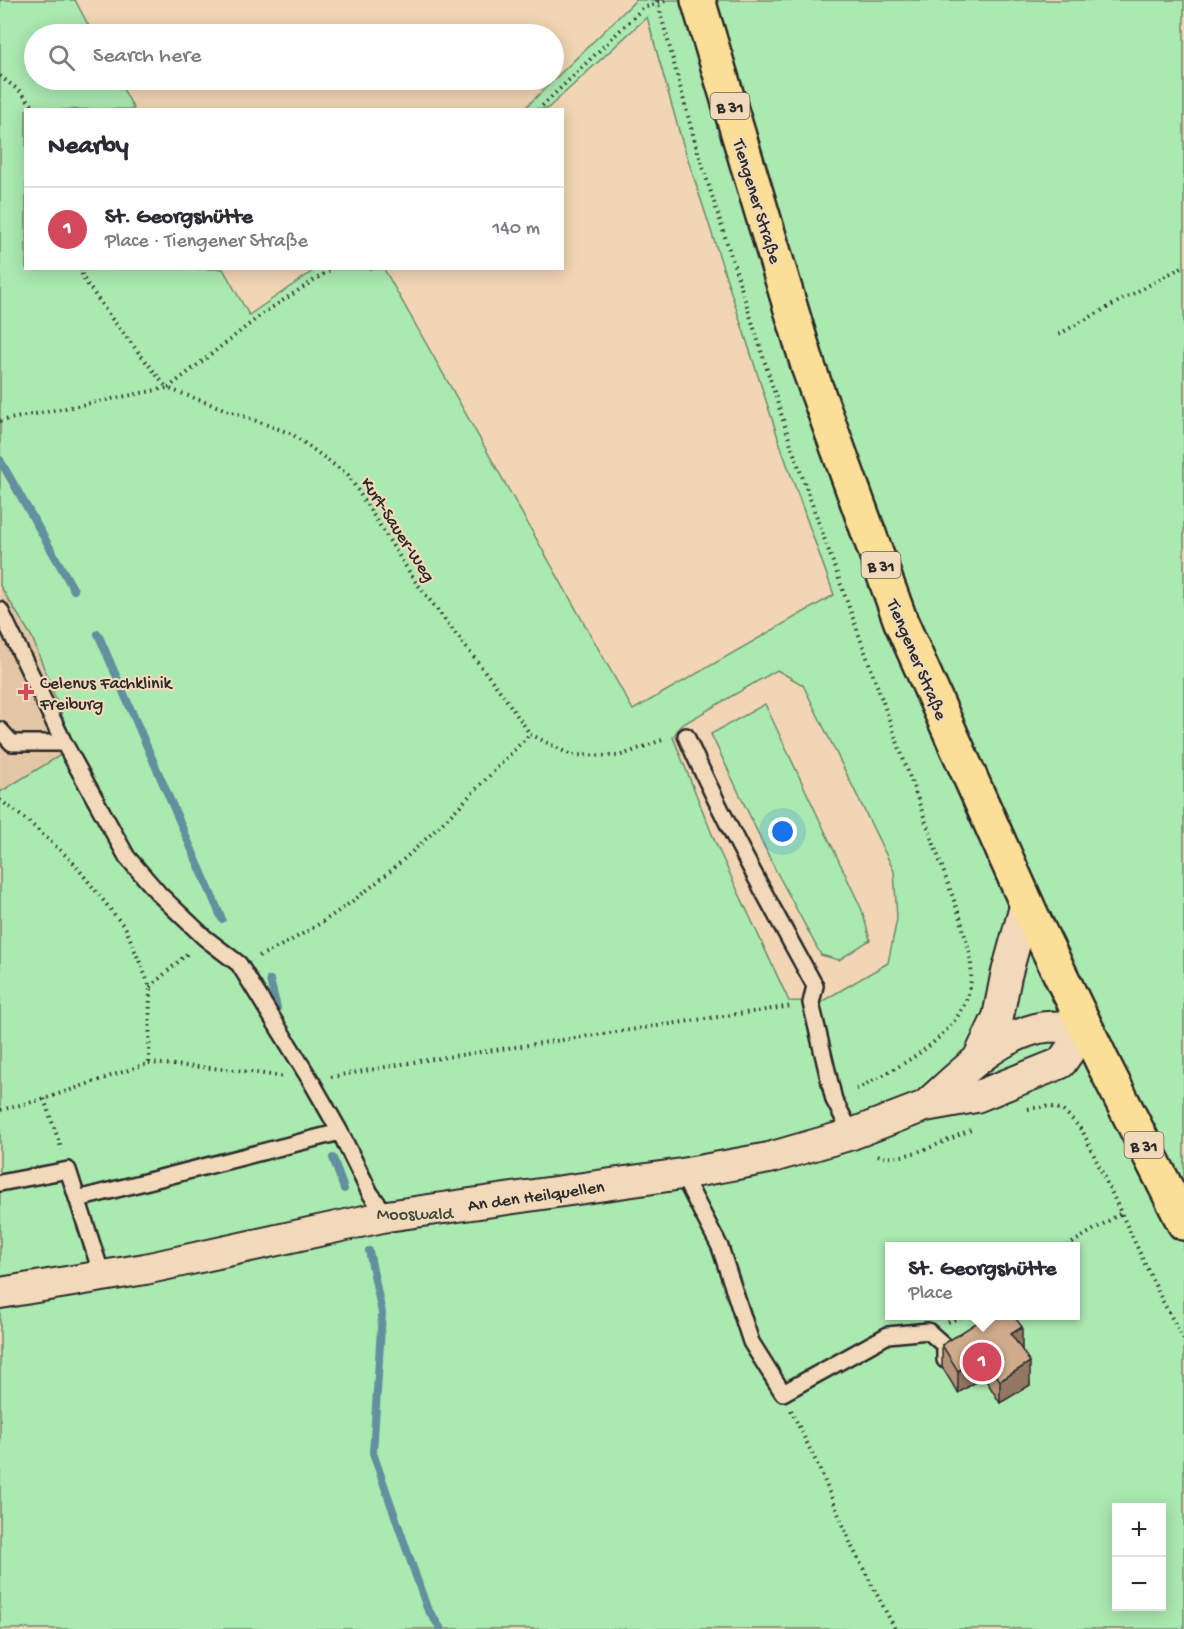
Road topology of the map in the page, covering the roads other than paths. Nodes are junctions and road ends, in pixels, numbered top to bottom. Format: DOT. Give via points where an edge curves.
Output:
graph roads {
  1 [pos="698,0"];
  2 [pos="2,617"];
  3 [pos="0,729"];
  4 [pos="686,736"];
  5 [pos="64,743"];
  6 [pos="1026,903"];
  7 [pos="1086,1027"];
  8 [pos="979,1057"];
  9 [pos="925,1106"];
  10 [pos="340,1132"];
  11 [pos="852,1134"];
  12 [pos="682,1174"];
  13 [pos="0,1183"];
  14 [pos="78,1199"];
  15 [pos="387,1216"];
  16 [pos="1184,1223"];
  17 [pos="102,1275"];
  18 [pos="0,1293"];
  19 [pos="945,1360"];
  1 -- 6 [label="main road, Tiengener Straße / B 31" via="809,369 901,622"];
  2 -- 5 [label="lane"];
  3 -- 5 [label="lane" via="12,742"];
  4 -- 11 [label="lane" via="741,851 815,987 811,1003 834,1100"];
  5 -- 10 [label="lane" via="127,857 160,896 239,964"];
  6 -- 7 [label="main road, Tiengener Straße / B 31"];
  6 -- 8 [label="street, An den Heilquellen" via="998,1017"];
  7 -- 8 [label="street, An den Heilquellen" via="1041,1028 1012,1037"];
  7 -- 9 [label="street, An den Heilquellen" via="1061,1063 976,1097"];
  7 -- 16 [label="main road, Tiengener Straße / B 31"];
  8 -- 9 [label="street, An den Heilquellen"];
  9 -- 11 [label="street, An den Heilquellen"];
  10 -- 14 [label="lane"];
  10 -- 15 [label="lane" via="370,1193"];
  11 -- 12 [label="street, An den Heilquellen" via="769,1158"];
  12 -- 15 [label="street, An den Heilquellen"];
  12 -- 19 [label="lane" via="720,1247 751,1342 783,1393 888,1335 928,1331 945,1346"];
  13 -- 14 [label="lane" via="68,1170"];
  14 -- 17 [label="lane"];
  15 -- 17 [label="street, An den Heilquellen"];
  17 -- 18 [label="street, An den Heilquellen"];
}
